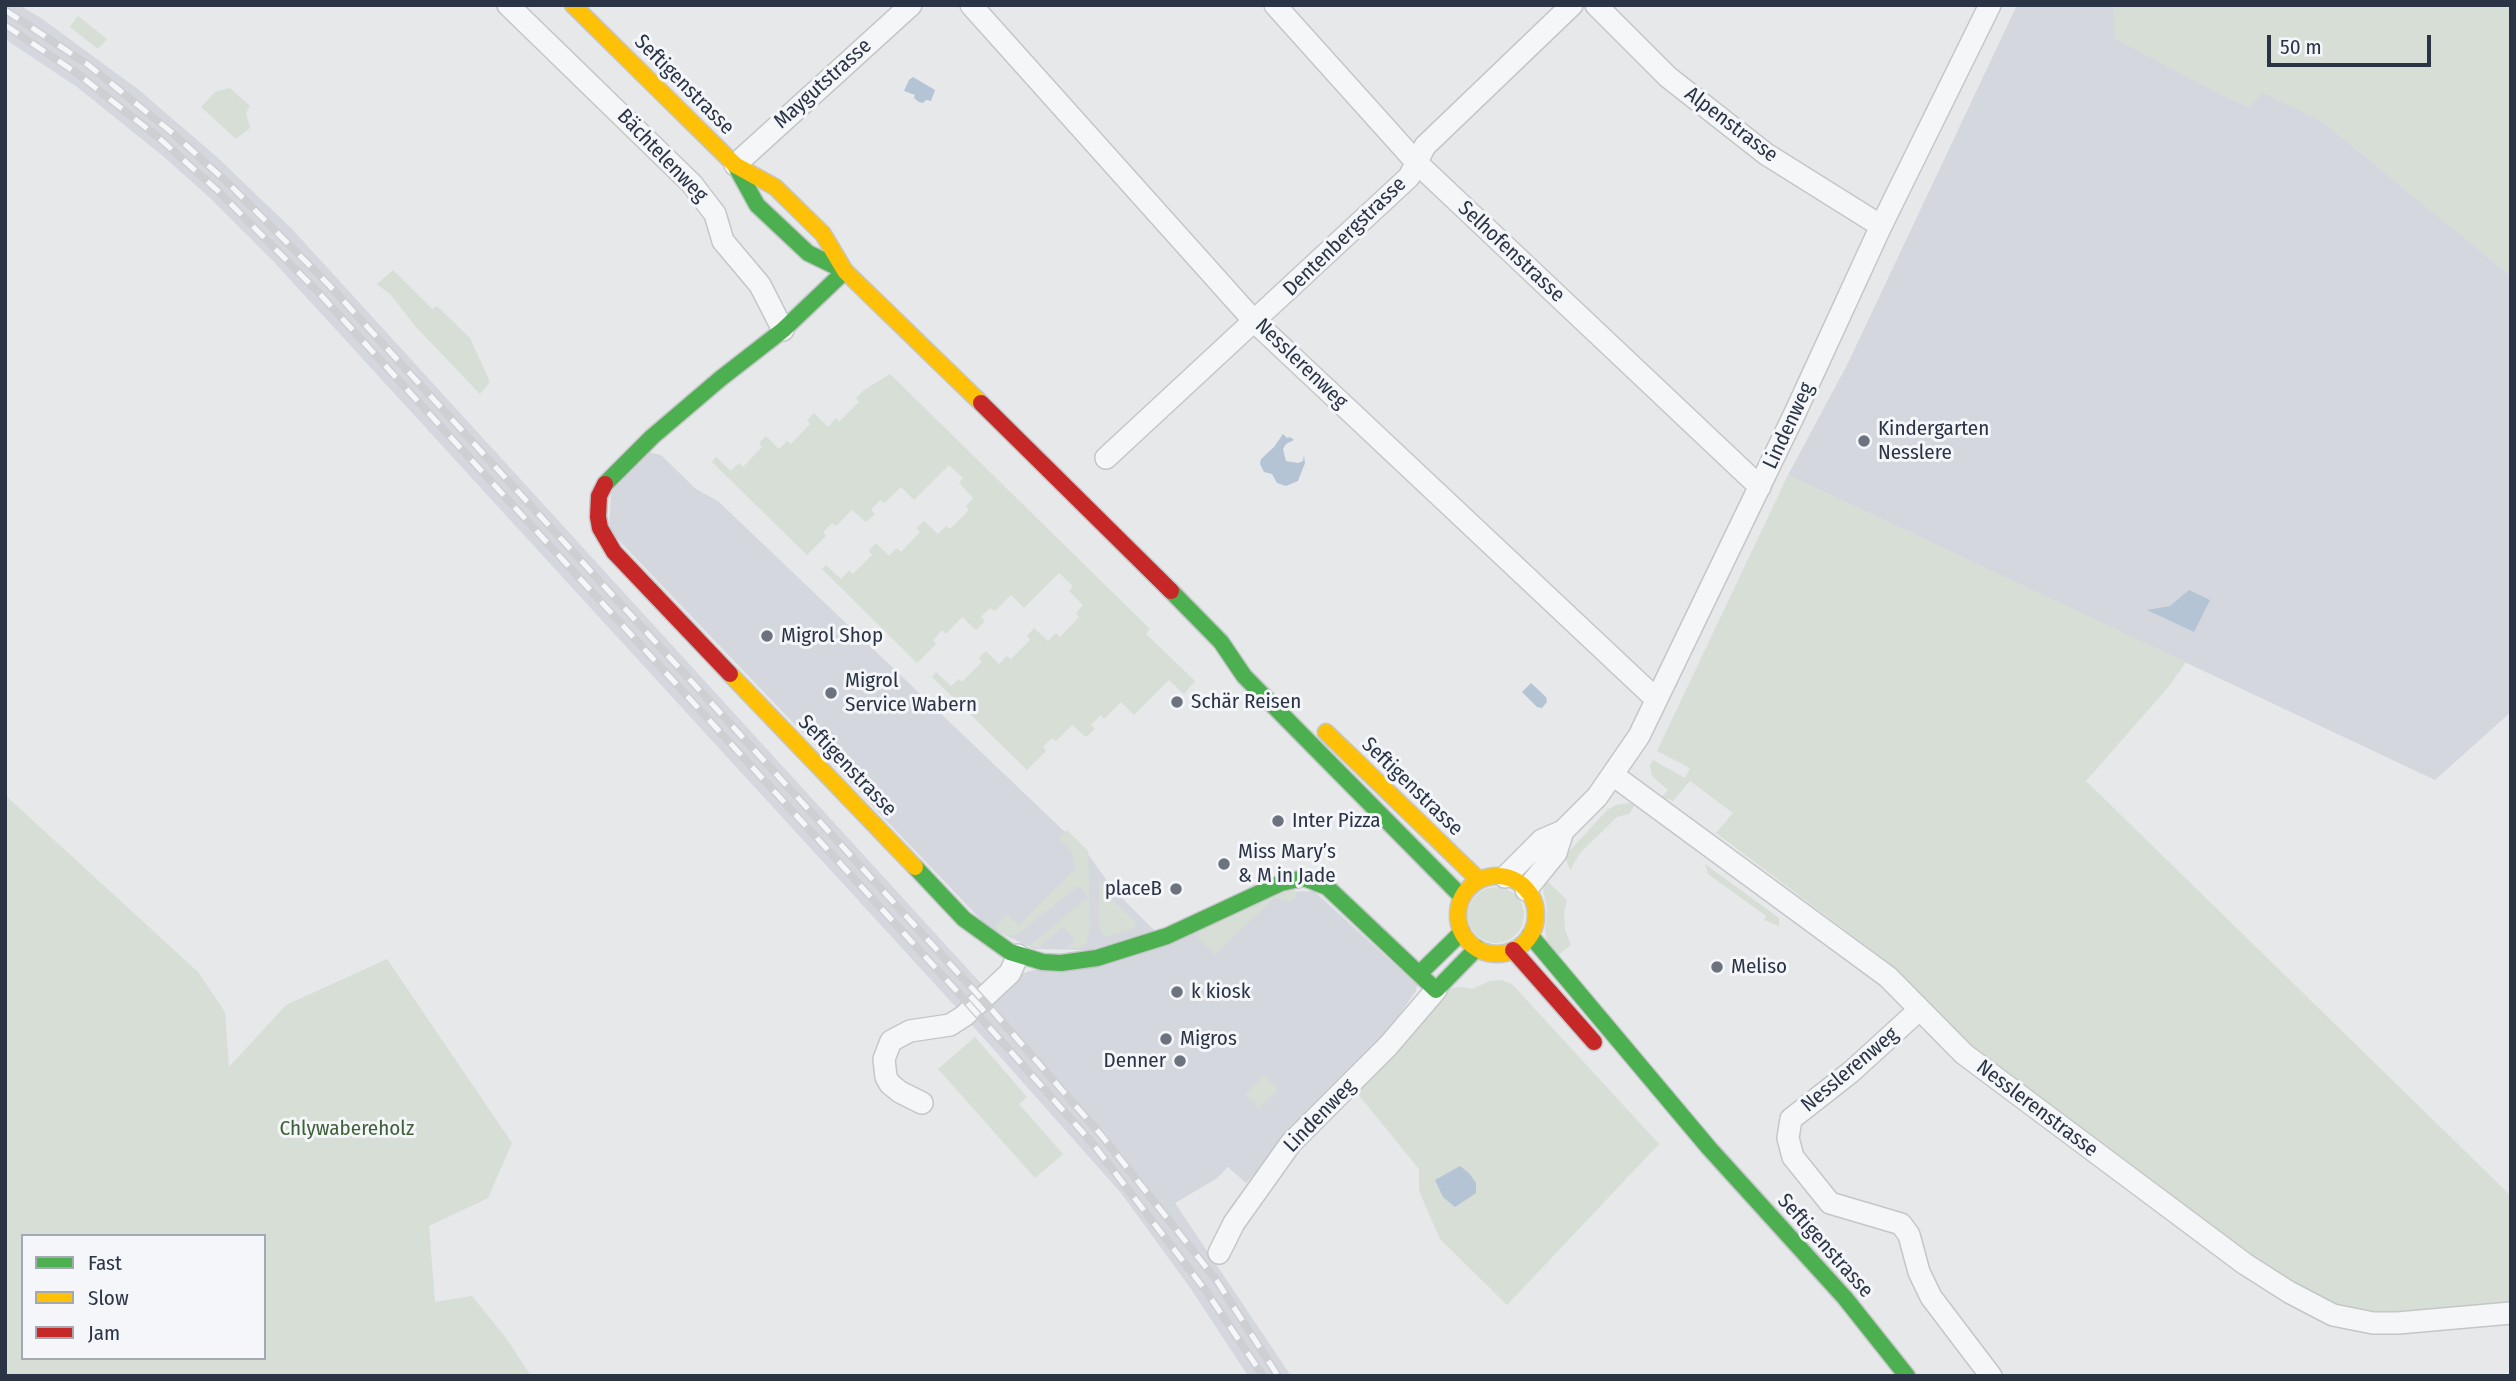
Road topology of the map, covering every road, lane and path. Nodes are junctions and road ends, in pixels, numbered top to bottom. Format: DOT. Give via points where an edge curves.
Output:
graph roads {
  1 [pos="508,5"];
  2 [pos="573,5"];
  3 [pos="911,5"];
  4 [pos="971,5"];
  5 [pos="1275,5"];
  6 [pos="1572,5"];
  7 [pos="1596,5"];
  8 [pos="1990,5"];
  9 [pos="1417,163"];
  10 [pos="735,164"];
  11 [pos="1881,226"];
  12 [pos="845,271"];
  13 [pos="1255,322"];
  14 [pos="783,330"];
  15 [pos="1106,458"];
  16 [pos="1760,487"];
  17 [pos="1221,642"];
  18 [pos="1255,664"];
  19 [pos="1656,699"];
  20 [pos="1314,721"];
  21 [pos="1614,775"];
  22 [pos="1563,831"];
  23 [pos="1505,877"];
  24 [pos="1479,880"];
  25 [pos="1526,890"];
  26 [pos="1462,897"];
  27 [pos="1462,932"];
  28 [pos="1530,935"];
  29 [pos="1477,948"];
  30 [pos="1513,950"];
  31 [pos="1018,956"];
  32 [pos="1420,973"];
  33 [pos="1436,989"];
  34 [pos="1919,1010"];
  35 [pos="1601,1050"];
  36 [pos="922,1103"];
  37 [pos="1651,1106"];
  38 [pos="1709,1148"];
  39 [pos="1219,1252"];
  40 [pos="2511,1313"];
  41 [pos="1907,1376"];
  42 [pos="1991,1376"];
  1 -- 14 [label="street, Bächtelenweg" via="692,184 715,214 723,241 760,285"];
  2 -- 10 [label="main road, Seftigenstrasse"];
  3 -- 10 [label="street, Maygutstrasse"];
  4 -- 13 [label="street, Nesslerenweg"];
  5 -- 9 [label="street, Selhofenstrasse"];
  6 -- 9 [label="street, Dentenbergstrasse" via="1425,146"];
  7 -- 11 [label="street, Alpenstrasse" via="1668,77 1766,154"];
  8 -- 11 [label="street, Lindenweg"];
  9 -- 13 [label="street, Dentenbergstrasse" via="1409,177"];
  9 -- 16 [label="street, Selhofenstrasse"];
  10 -- 12 [label="main road, Seftigenstrasse" via="775,187 823,234"];
  10 -- 12 [label="main road, Seftigenstrasse" via="757,205 808,253"];
  11 -- 16 [label="street, Lindenweg"];
  12 -- 14 [label="main road, Seftigenstrasse"];
  12 -- 17 [label="main road, Seftigenstrasse"];
  13 -- 15 [label="street, Dentenbergstrasse"];
  13 -- 19 [label="street, Nesslerenweg"];
  14 -- 31 [label="main road, Seftigenstrasse" via="617,469 599,496 600,528 614,552 964,919"];
  16 -- 19 [label="street, Lindenweg"];
  17 -- 18 [label="main road, Seftigenstrasse"];
  17 -- 26 [label="main road, Seftigenstrasse" via="1244,676"];
  19 -- 21 [label="street, Lindenweg"];
  20 -- 24 [label="main road, Seftigenstrasse"];
  21 -- 22 [label="street, Lindenweg"];
  21 -- 34 [label="street, Nesslerenstrasse" via="1888,977"];
  22 -- 23 [label="street, Lindenweg" via="1542,840"];
  22 -- 25 [label="street, Lindenweg" via="1556,852"];
  23 -- 24 [label="main road"];
  23 -- 25 [label="main road"];
  24 -- 26 [label="main road"];
  25 -- 28 [label="main road" via="1536,911"];
  26 -- 27 [label="main road" via="1458,921"];
  27 -- 29 [label="main road"];
  27 -- 32 [label="main road"];
  28 -- 30 [label="main road"];
  28 -- 38 [label="main road, Seftigenstrasse"];
  29 -- 30 [label="main road" via="1489,953"];
  29 -- 33 [label="main road, Lindenweg"];
  30 -- 35 [label="main road"];
  31 -- 32 [label="main road, Seftigenstrasse" via="1061,963 1119,951 1167,936 1281,883 1304,878 1327,887"];
  31 -- 36 [label="street" via="1010,973 964,1016 950,1025 910,1031 891,1041 884,1059 886,1077 900,1092"];
  32 -- 33 [label="main road"];
  33 -- 39 [label="street, Lindenweg" via="1388,1046 1291,1143"];
  34 -- 40 [label="street, Nesslerenstrasse" via="1964,1054 2288,1292 2333,1315 2373,1323"];
  34 -- 42 [label="street, Nesslerenweg" via="1791,1119 1788,1138 1793,1157 1830,1203 1901,1224 1931,1297"];
  37 -- 38 [label="main road, Seftigenstrasse"];
  38 -- 41 [label="main road, Seftigenstrasse" via="1845,1298"];
}
